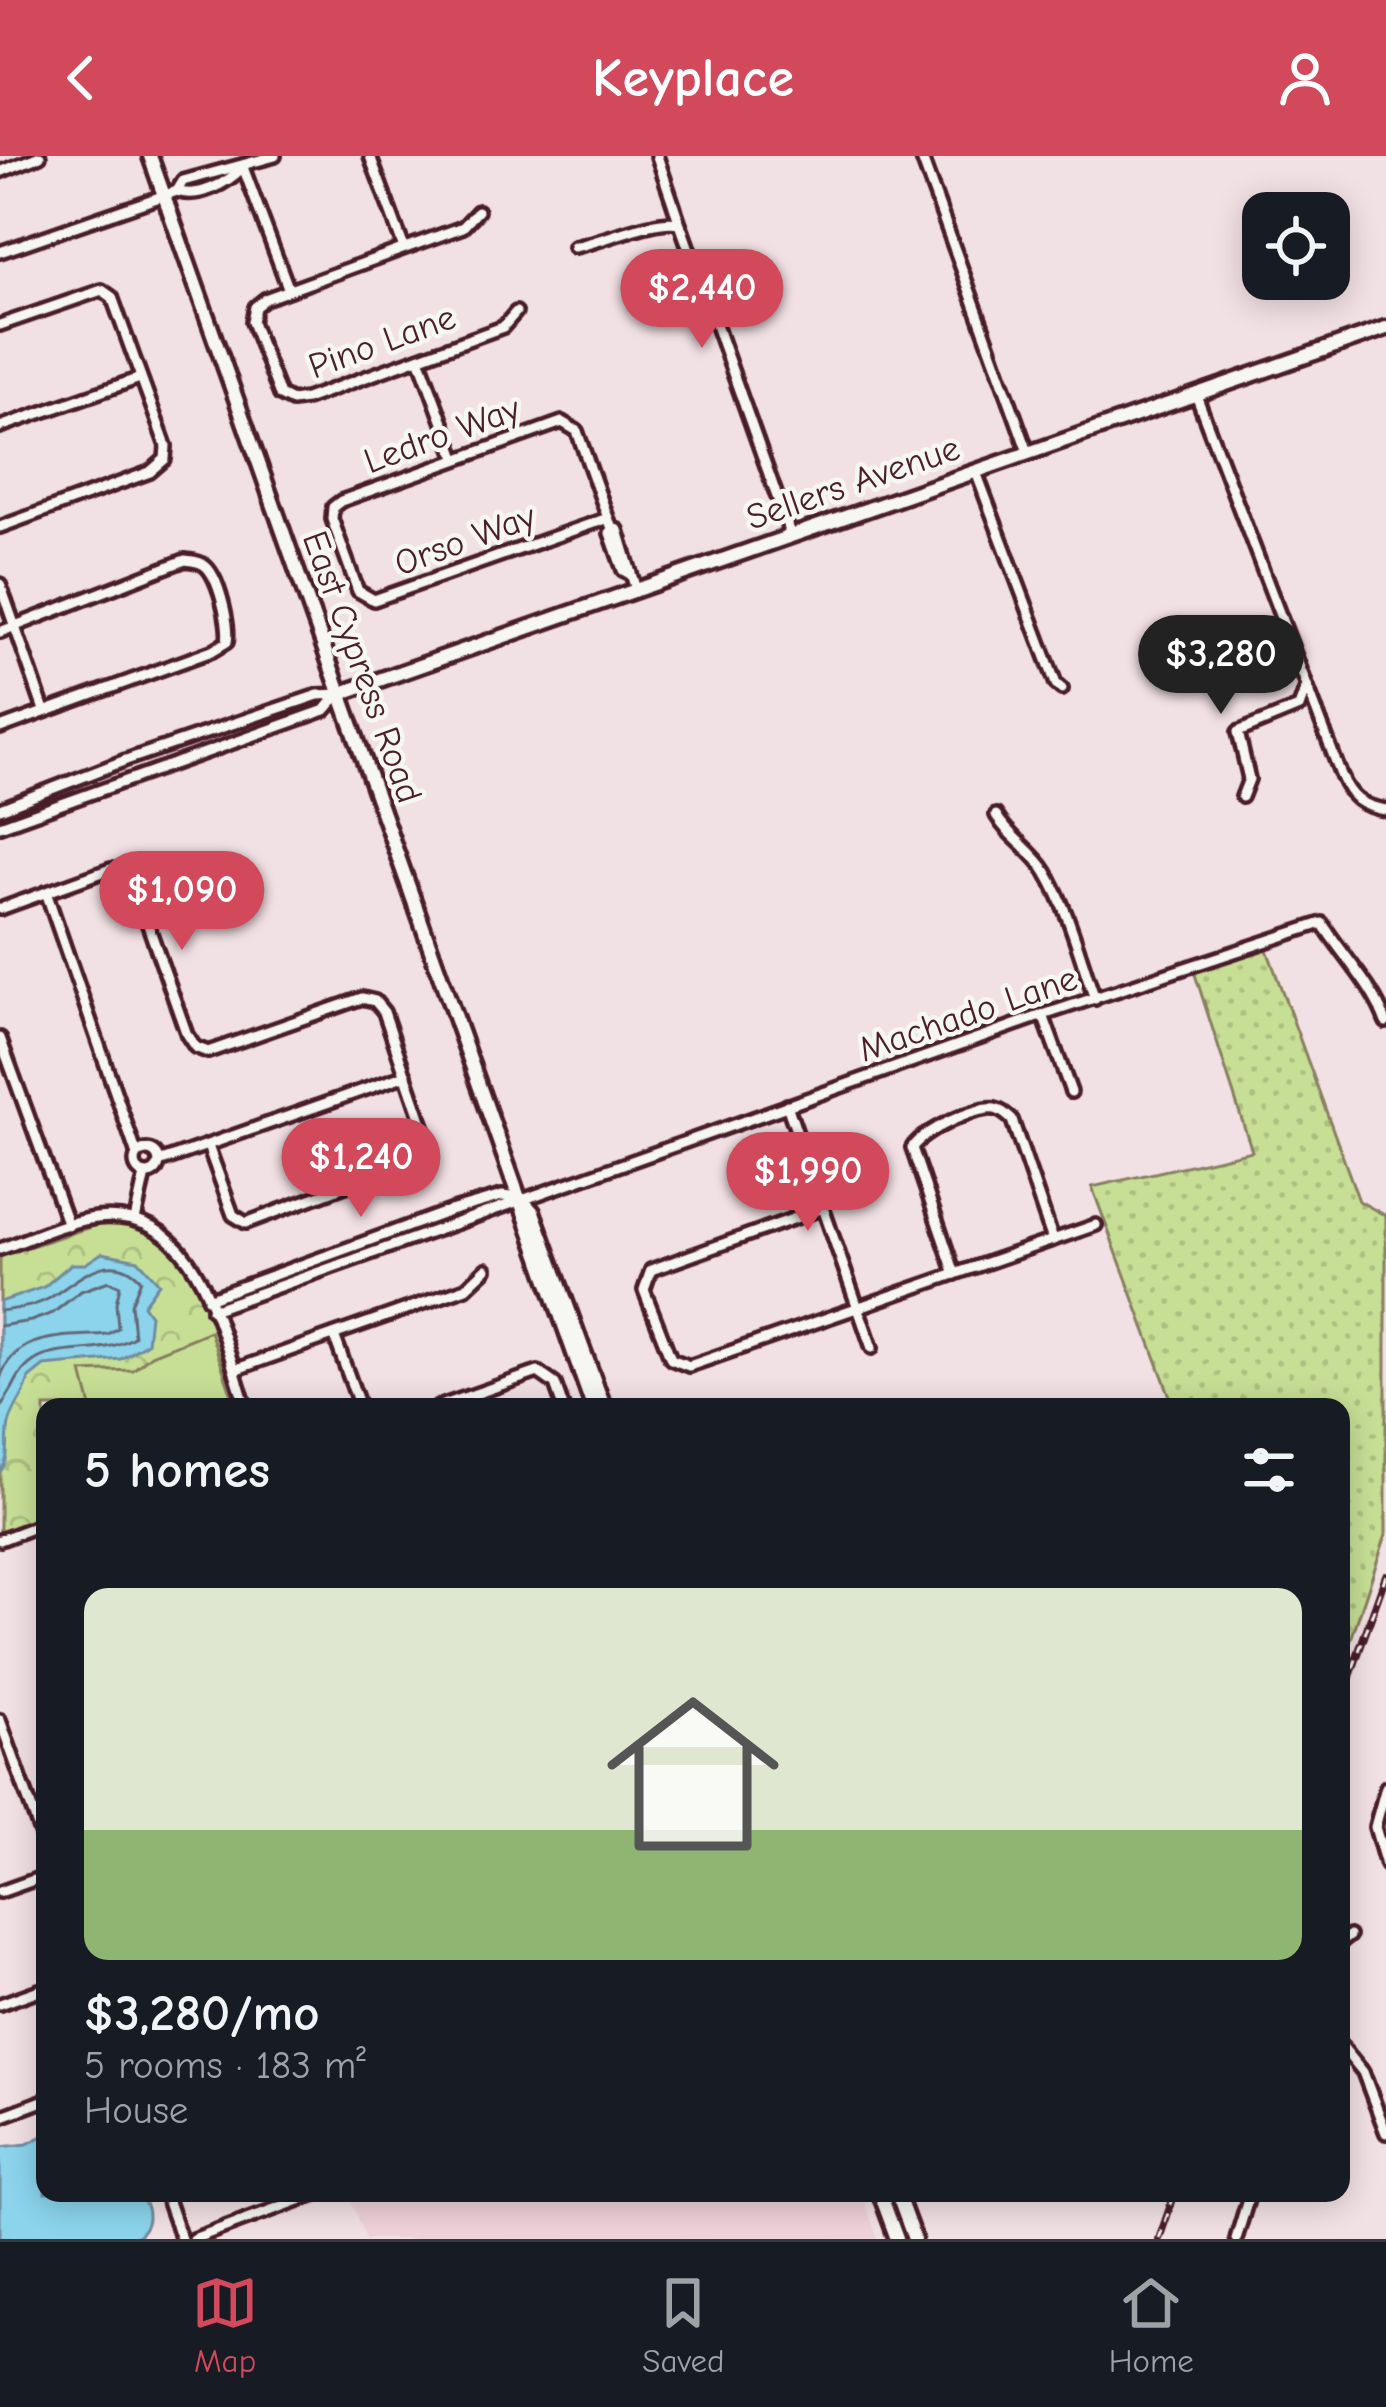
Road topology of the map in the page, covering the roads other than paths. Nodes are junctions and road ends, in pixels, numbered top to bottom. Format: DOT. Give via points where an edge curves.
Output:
graph roads {
  1 [pos="40,156"];
  2 [pos="150,156"];
  3 [pos="275,156"];
  4 [pos="370,156"];
  5 [pos="657,156"];
  6 [pos="921,156"];
  7 [pos="244,167"];
  8 [pos="0,172"];
  9 [pos="171,193"];
  10 [pos="478,211"];
  11 [pos="680,224"];
  12 [pos="574,247"];
  13 [pos="404,248"];
  14 [pos="0,252"];
  15 [pos="289,290"];
  16 [pos="516,312"];
  17 [pos="0,325"];
  18 [pos="1386,328"];
  19 [pos="419,358"];
  20 [pos="140,378"];
  21 [pos="1196,394"];
  22 [pos="0,427"];
  23 [pos="1028,452"];
  24 [pos="456,458"];
  25 [pos="976,472"];
  26 [pos="333,507"];
  27 [pos="610,523"];
  28 [pos="0,527"];
  29 [pos="791,536"];
  30 [pos="0,584"];
  31 [pos="636,590"];
  32 [pos="14,626"];
  33 [pos="0,632"];
  34 [pos="1306,685"];
  35 [pos="1061,689"];
  36 [pos="339,694"];
  37 [pos="44,710"];
  38 [pos="0,728"];
  39 [pos="1242,797"];
  40 [pos="0,809"];
  41 [pos="1386,810"];
  42 [pos="996,814"];
  43 [pos="0,826"];
  44 [pos="46,892"];
  45 [pos="0,909"];
  46 [pos="1095,999"];
  47 [pos="1043,1015"];
  48 [pos="1386,1022"];
  49 [pos="0,1038"];
  50 [pos="406,1075"];
  51 [pos="1071,1092"];
  52 [pos="788,1106"];
  53 [pos="208,1146"];
  54 [pos="137,1155"];
  55 [pos="159,1162"];
  56 [pos="145,1174"];
  57 [pos="520,1198"];
  58 [pos="823,1208"];
  59 [pos="135,1220"];
  60 [pos="68,1225"];
  61 [pos="1096,1225"];
  62 [pos="1053,1240"];
  63 [pos="0,1250"];
  64 [pos="486,1269"];
  65 [pos="955,1274"];
  66 [pos="210,1304"];
  67 [pos="858,1308"];
  68 [pos="334,1336"];
  69 [pos="872,1348"];
  70 [pos="234,1370"];
  71 [pos="244,1398"];
  72 [pos="357,1398"];
  73 [pos="464,1398"];
  74 [pos="560,1398"];
  75 [pos="589,1398"];
  76 [pos="601,1398"];
  77 [pos="36,1526"];
  78 [pos="0,1540"];
  79 [pos="0,1720"];
  80 [pos="1386,1787"];
  81 [pos="36,1821"];
  82 [pos="1386,1865"];
  83 [pos="36,1879"];
  84 [pos="0,1892"];
  85 [pos="36,1991"];
  86 [pos="0,2004"];
  87 [pos="1350,2056"];
  88 [pos="36,2103"];
  89 [pos="0,2116"];
  90 [pos="1386,2133"];
  91 [pos="168,2202"];
  92 [pos="294,2202"];
  93 [pos="883,2202"];
  94 [pos="901,2202"];
  95 [pos="1247,2202"];
  96 [pos="182,2239"];
  97 [pos="193,2239"];
  98 [pos="897,2239"];
  99 [pos="914,2239"];
  100 [pos="1236,2239"];
  1 -- 8 [label="street"];
  2 -- 9 [label="street, East Cypress Road"];
  3 -- 7 [label="street"];
  4 -- 13 [label="street"];
  5 -- 11 [label="street"];
  6 -- 23 [label="street"];
  7 -- 9 [label="street" via="183,181"];
  7 -- 15 [label="street"];
  9 -- 14 [label="street"];
  9 -- 36 [label="street, East Cypress Road"];
  10 -- 13 [label="street" via="463,227"];
  11 -- 12 [label="street" via="666,220"];
  11 -- 29 [label="street"];
  13 -- 15 [label="street"];
  15 -- 19 [label="street, Pino Lane" via="254,308 280,395 292,401"];
  16 -- 19 [label="street, Pino Lane" via="503,327"];
  17 -- 20 [label="street" via="102,290 112,297"];
  18 -- 21 [label="street, Sellers Avenue"];
  19 -- 24 [label="street"];
  20 -- 22 [label="street"];
  20 -- 28 [label="street" via="165,458 150,472"];
  21 -- 23 [label="street, Sellers Avenue"];
  21 -- 34 [label="street"];
  23 -- 25 [label="street, Sellers Avenue"];
  24 -- 26 [label="street, Ledro Way"];
  24 -- 27 [label="street, Ledro Way" via="553,423 572,425"];
  25 -- 29 [label="street, Sellers Avenue"];
  25 -- 35 [label="street"];
  26 -- 27 [label="street, Orso Way" via="358,591 374,600"];
  27 -- 31 [label="street"];
  29 -- 31 [label="street, Sellers Avenue"];
  30 -- 32 [label="street"];
  31 -- 36 [label="street, Sellers Avenue"];
  32 -- 33 [label="street"];
  32 -- 37 [label="street"];
  32 -- 37 [label="street" via="185,560 211,571 230,626 226,642"];
  34 -- 39 [label="street" via="1299,706 1238,732 1249,779"];
  34 -- 41 [label="street" via="1349,794"];
  36 -- 40 [label="street, Sellers Avenue"];
  36 -- 43 [label="street, Sellers Avenue" via="326,710"];
  36 -- 57 [label="street, East Cypress Road"];
  37 -- 38 [label="street"];
  42 -- 46 [label="street" via="1043,867"];
  44 -- 45 [label="street"];
  44 -- 50 [label="street" via="111,869 130,874 187,1035 201,1050 362,998 384,1012"];
  44 -- 54 [label="street"];
  46 -- 47 [label="street, Machado Lane"];
  46 -- 48 [label="street, Machado Lane" via="1322,923"];
  47 -- 51 [label="street"];
  47 -- 52 [label="street, Machado Lane"];
  49 -- 60 [label="street"];
  50 -- 53 [label="street"];
  50 -- 53 [label="street" via="428,1155 247,1222 233,1215"];
  52 -- 57 [label="street, Machado Lane"];
  52 -- 58 [label="street"];
  53 -- 55 [label="street"];
  54 -- 55 [label="street" via="151,1150"];
  54 -- 56 [label="street"];
  55 -- 56 [label="street"];
  56 -- 59 [label="street"];
  57 -- 66 [label="street, Machado Lane"];
  57 -- 75 [label="street, East Cypress Road"];
  57 -- 76 [label="street, East Cypress Road" via="533,1212"];
  58 -- 67 [label="street"];
  58 -- 67 [label="street" via="651,1270 644,1290 665,1353 688,1366"];
  59 -- 60 [label="street"];
  59 -- 66 [label="street" via="176,1243"];
  60 -- 63 [label="street"];
  61 -- 62 [label="street"];
  62 -- 65 [label="street"];
  62 -- 65 [label="street" via="1012,1120 986,1108 920,1135 913,1148"];
  64 -- 68 [label="street" via="466,1288"];
  65 -- 67 [label="street"];
  66 -- 70 [label="street"];
  67 -- 69 [label="street"];
  68 -- 70 [label="street"];
  68 -- 72 [label="street"];
  70 -- 71 [label="street"];
  73 -- 74 [label="street" via="538,1372"];
  77 -- 78 [label="street"];
  79 -- 81 [label="street"];
  80 -- 82 [label="street" via="1375,1827"];
  83 -- 84 [label="street"];
  85 -- 86 [label="street"];
  87 -- 90 [label="street"];
  88 -- 89 [label="street"];
  91 -- 96 [label="street"];
  92 -- 97 [label="street"];
  93 -- 98 [label="street"];
  94 -- 99 [label="street"];
  95 -- 100 [label="street"];
}
